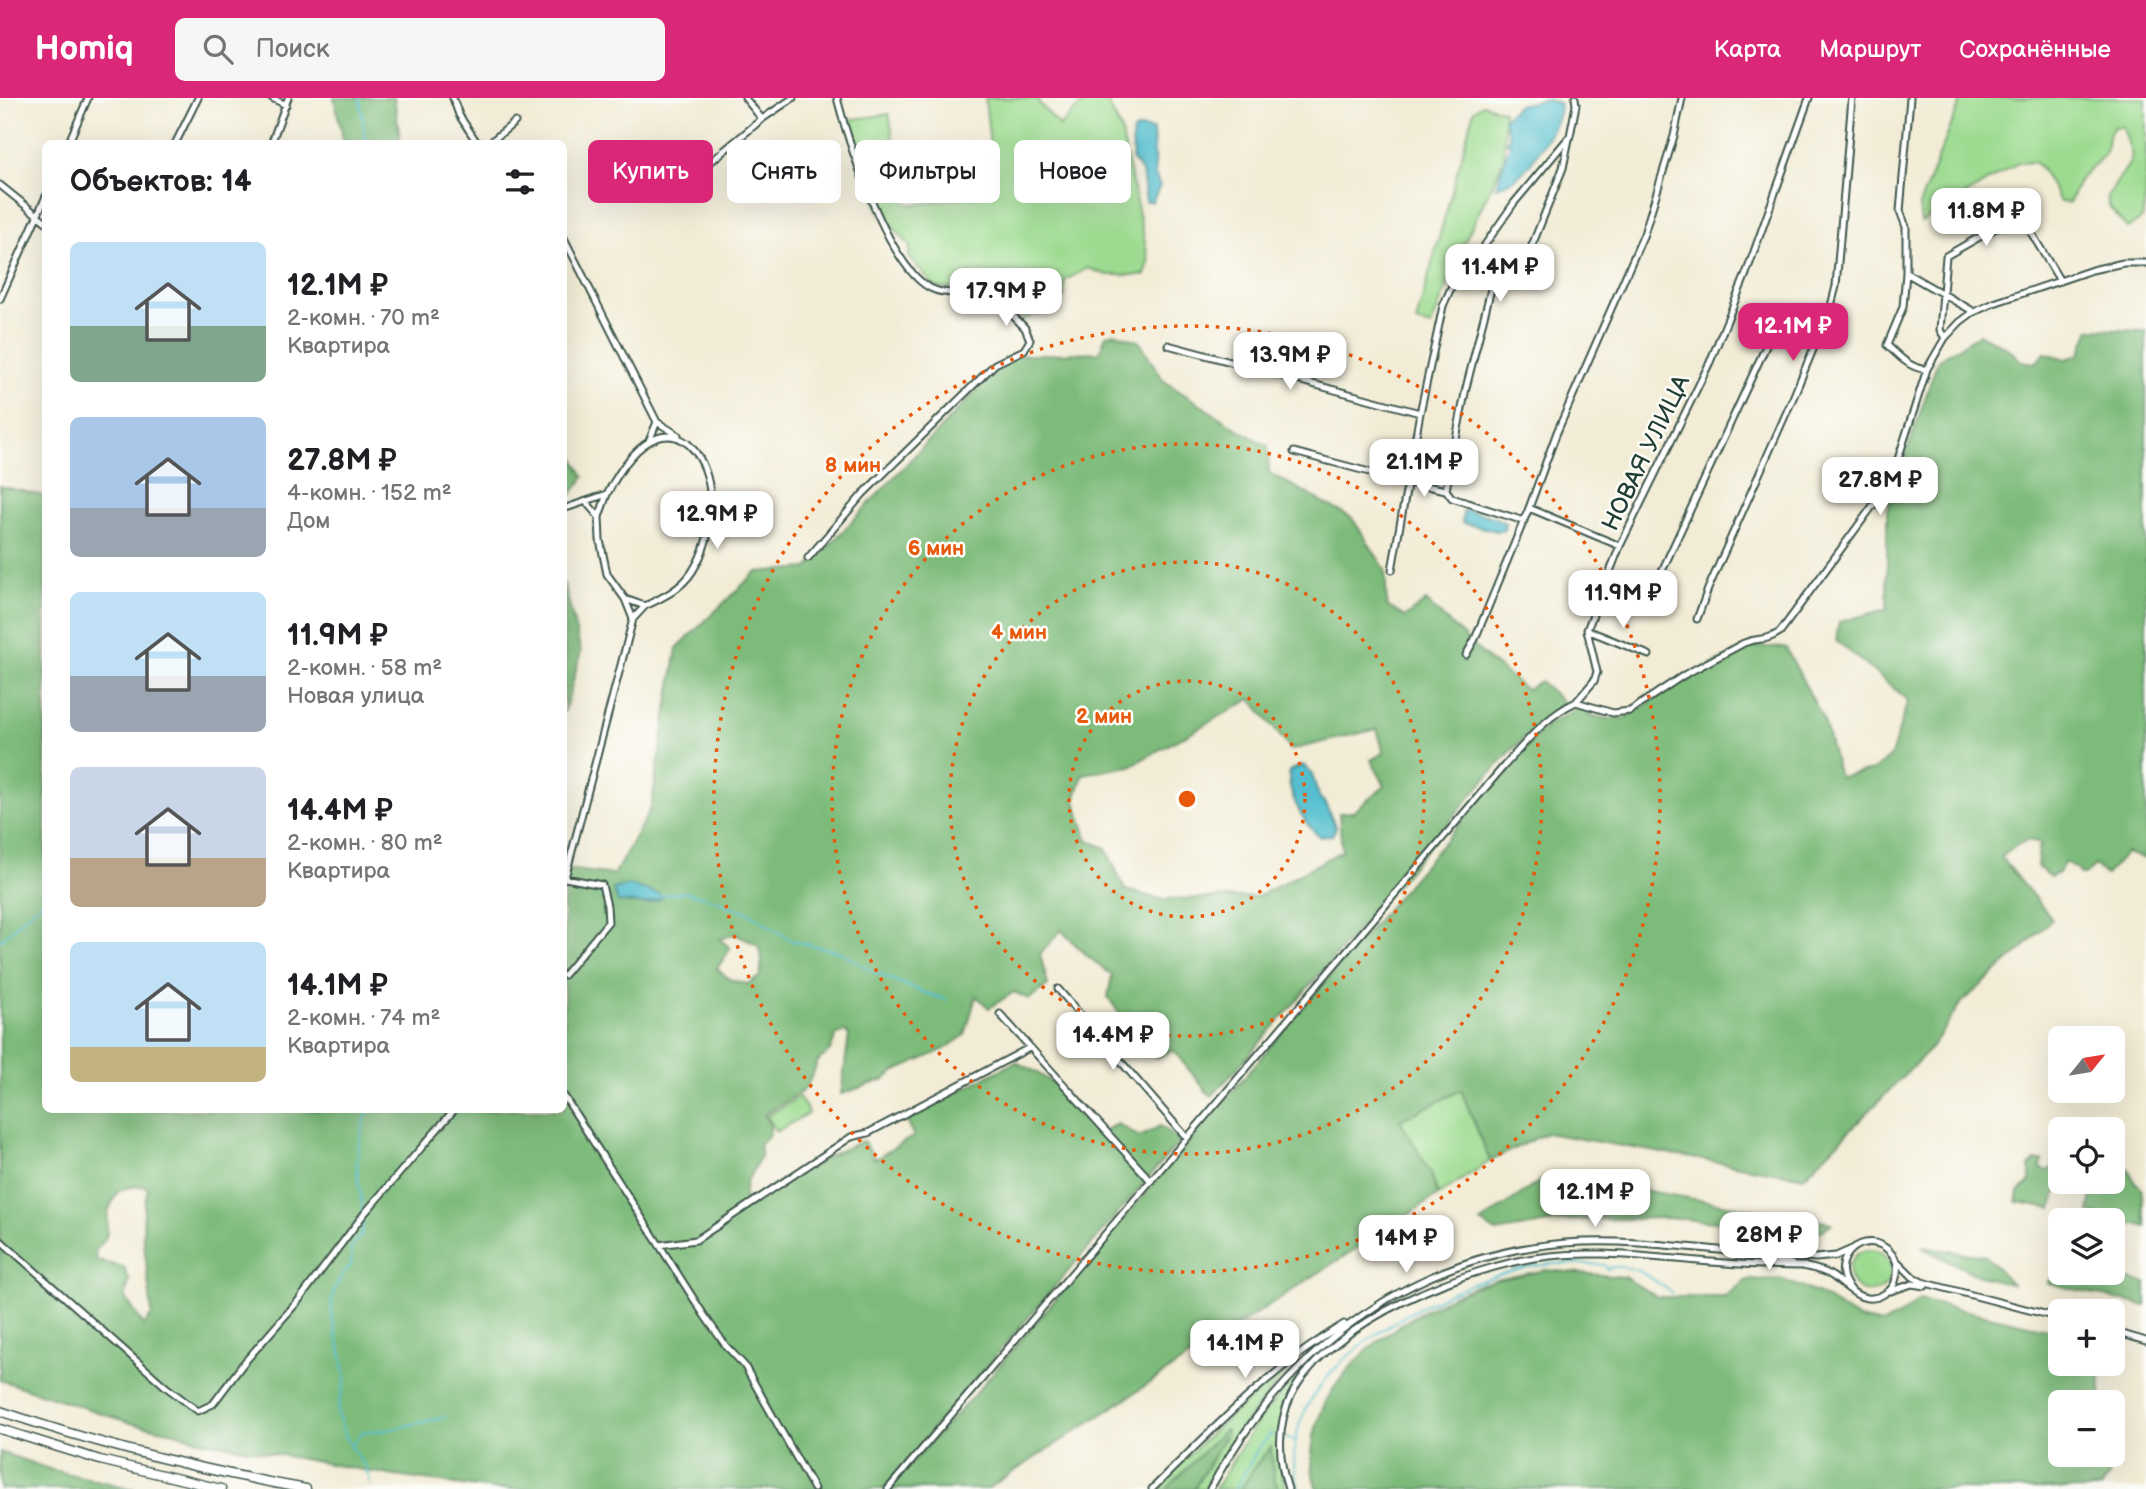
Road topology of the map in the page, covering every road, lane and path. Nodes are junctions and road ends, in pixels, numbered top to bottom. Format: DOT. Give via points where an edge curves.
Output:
graph roads {
  1 [pos="88,98"];
  2 [pos="198,98"];
  3 [pos="271,98"];
  4 [pos="288,98"];
  5 [pos="453,98"];
  6 [pos="745,98"];
  7 [pos="793,98"];
  8 [pos="837,98"];
  9 [pos="1575,98"];
  10 [pos="1682,98"];
  11 [pos="1808,98"];
  12 [pos="1852,98"];
  13 [pos="1910,98"];
  14 [pos="286,105"];
  15 [pos="762,119"];
  16 [pos="515,122"];
  17 [pos="1570,136"];
  18 [pos="70,140"];
  19 [pos="178,140"];
  20 [pos="273,140"];
  21 [pos="475,140"];
  22 [pos="493,140"];
  23 [pos="713,160"];
  24 [pos="0,186"];
  25 [pos="42,206"];
  26 [pos="38,215"];
  27 [pos="42,218"];
  28 [pos="567,244"];
  29 [pos="1473,262"];
  30 [pos="2146,264"];
  31 [pos="1906,273"];
  32 [pos="1496,274"];
  33 [pos="8,279"];
  34 [pos="2060,281"];
  35 [pos="0,282"];
  36 [pos="1943,294"];
  37 [pos="0,299"];
  38 [pos="1972,313"];
  39 [pos="1773,331"];
  40 [pos="1945,338"];
  41 [pos="1168,345"];
  42 [pos="1927,369"];
  43 [pos="1420,413"];
  44 [pos="657,422"];
  45 [pos="681,438"];
  46 [pos="649,440"];
  47 [pos="1294,452"];
  48 [pos="1407,482"];
  49 [pos="1446,490"];
  50 [pos="607,494"];
  51 [pos="587,503"];
  52 [pos="567,508"];
  53 [pos="1530,508"];
  54 [pos="599,517"];
  55 [pos="1524,521"];
  56 [pos="1620,546"];
  57 [pos="807,558"];
  58 [pos="1392,570"];
  59 [pos="1662,571"];
  60 [pos="625,599"];
  61 [pos="645,606"];
  62 [pos="633,619"];
  63 [pos="1697,619"];
  64 [pos="1587,630"];
  65 [pos="1466,655"];
  66 [pos="1649,655"];
  67 [pos="1576,702"];
  68 [pos="567,870"];
  69 [pos="567,878"];
  70 [pos="567,971"];
  71 [pos="1058,989"];
  72 [pos="1000,1014"];
  73 [pos="1029,1048"];
  74 [pos="567,1101"];
  75 [pos="451,1113"];
  76 [pos="1187,1138"];
  77 [pos="1151,1181"];
  78 [pos="0,1240"];
  79 [pos="659,1245"];
  80 [pos="1854,1248"];
  81 [pos="1739,1252"];
  82 [pos="1891,1253"];
  83 [pos="1804,1266"];
  84 [pos="1941,1288"];
  85 [pos="1852,1292"];
  86 [pos="1882,1296"];
  87 [pos="1368,1311"];
  88 [pos="2048,1315"];
  89 [pos="2125,1334"];
  90 [pos="2145,1339"];
  91 [pos="0,1411"];
  92 [pos="0,1429"];
  93 [pos="220,1489"];
  94 [pos="306,1489"];
  95 [pos="814,1489"];
  96 [pos="888,1489"];
  97 [pos="1152,1489"];
  98 [pos="1210,1489"];
  99 [pos="1289,1489"];
  1 -- 18 [label="street"];
  2 -- 19 [label="street"];
  3 -- 14 [label="street"];
  4 -- 14 [label="street"];
  5 -- 21 [label="street"];
  6 -- 15 [label="street"];
  7 -- 15 [label="street"];
  8 -- 57 [label="street" via="869,194 913,273 933,290 988,290 1025,328 1030,340 1024,350 995,364 863,494"];
  9 -- 17 [label="street"];
  10 -- 53 [label="street" via="1644,234"];
  11 -- 56 [label="street, НОВАЯ УЛИЦА" via="1710,362"];
  12 -- 63 [label="street" via="1831,306"];
  13 -- 31 [label="street" via="1900,211 1906,227"];
  14 -- 20 [label="street"];
  15 -- 23 [label="street"];
  16 -- 22 [label="street"];
  17 -- 29 [label="street" via="1514,203"];
  17 -- 32 [label="street" via="1563,168 1527,258 1516,270"];
  24 -- 26 [label="street"];
  25 -- 26 [label="street"];
  26 -- 27 [label="street"];
  26 -- 33 [label="street"];
  28 -- 44 [label="street"];
  29 -- 32 [label="street"];
  29 -- 43 [label="street" via="1455,279 1443,306"];
  30 -- 34 [label="street" via="2123,263"];
  31 -- 36 [label="street"];
  31 -- 42 [label="street" via="1903,307 1887,345 1905,361"];
  32 -- 49 [label="street" via="1466,388"];
  33 -- 35 [label="street"];
  33 -- 37 [label="street"];
  34 -- 36 [label="street" via="2020,214 1946,256"];
  34 -- 38 [label="street"];
  36 -- 38 [label="street"];
  36 -- 40 [label="street" via="1940,330"];
  38 -- 40 [label="street"];
  39 -- 59 [label="street"];
  40 -- 42 [label="street"];
  41 -- 43 [label="street"];
  42 -- 67 [label="street" via="1891,481 1780,632 1767,640 1744,643 1630,711 1613,713"];
  43 -- 48 [label="street"];
  44 -- 45 [label="street"];
  44 -- 46 [label="street"];
  45 -- 46 [label="street"];
  45 -- 61 [label="street" via="698,453 710,482 704,548 691,574 667,596"];
  46 -- 50 [label="street" via="618,473"];
  47 -- 48 [label="street"];
  48 -- 49 [label="street"];
  48 -- 58 [label="street"];
  49 -- 55 [label="street" via="1452,498"];
  50 -- 51 [label="street"];
  50 -- 54 [label="street"];
  51 -- 52 [label="street"];
  51 -- 54 [label="street"];
  53 -- 55 [label="street"];
  53 -- 56 [label="street"];
  54 -- 60 [label="street" via="607,574"];
  55 -- 65 [label="street"];
  56 -- 64 [label="street, НОВАЯ УЛИЦА"];
  60 -- 61 [label="street"];
  60 -- 62 [label="street"];
  61 -- 62 [label="street"];
  62 -- 68 [label="street"];
  64 -- 66 [label="street"];
  64 -- 67 [label="street" via="1597,672"];
  67 -- 76 [label="street" via="1542,725 1504,766"];
  69 -- 70 [label="street" via="602,885 608,922"];
  71 -- 76 [label="street"];
  72 -- 73 [label="street"];
  73 -- 77 [label="street"];
  73 -- 79 [label="street" via="868,1133 851,1136 696,1240"];
  74 -- 79 [label="street"];
  75 -- 78 [label="street" via="364,1214 214,1404 198,1410"];
  76 -- 77 [label="street"];
  77 -- 96 [label="street"];
  79 -- 95 [label="street" via="711,1326 744,1365"];
  80 -- 81 [label="street" via="1826,1258"];
  80 -- 82 [label="street" via="1871,1243"];
  80 -- 85 [label="street" via="1842,1267"];
  81 -- 83 [label="street"];
  81 -- 87 [label="street" via="1615,1242 1514,1251 1457,1267"];
  82 -- 84 [label="street" via="1913,1277"];
  82 -- 86 [label="street" via="1897,1274"];
  83 -- 85 [label="street" via="1831,1274"];
  83 -- 99 [label="street" via="1580,1254 1504,1264 1429,1289 1352,1333 1301,1379 1280,1434"];
  84 -- 86 [label="street" via="1912,1284"];
  84 -- 88 [label="street"];
  85 -- 86 [label="street" via="1864,1298"];
  87 -- 97 [label="street" via="1265,1380"];
  87 -- 98 [label="street" via="1289,1376 1255,1418"];
  89 -- 90 [label="street"];
  91 -- 94 [label="highway" via="174,1462"];
  92 -- 93 [label="highway" via="100,1460"];
}
